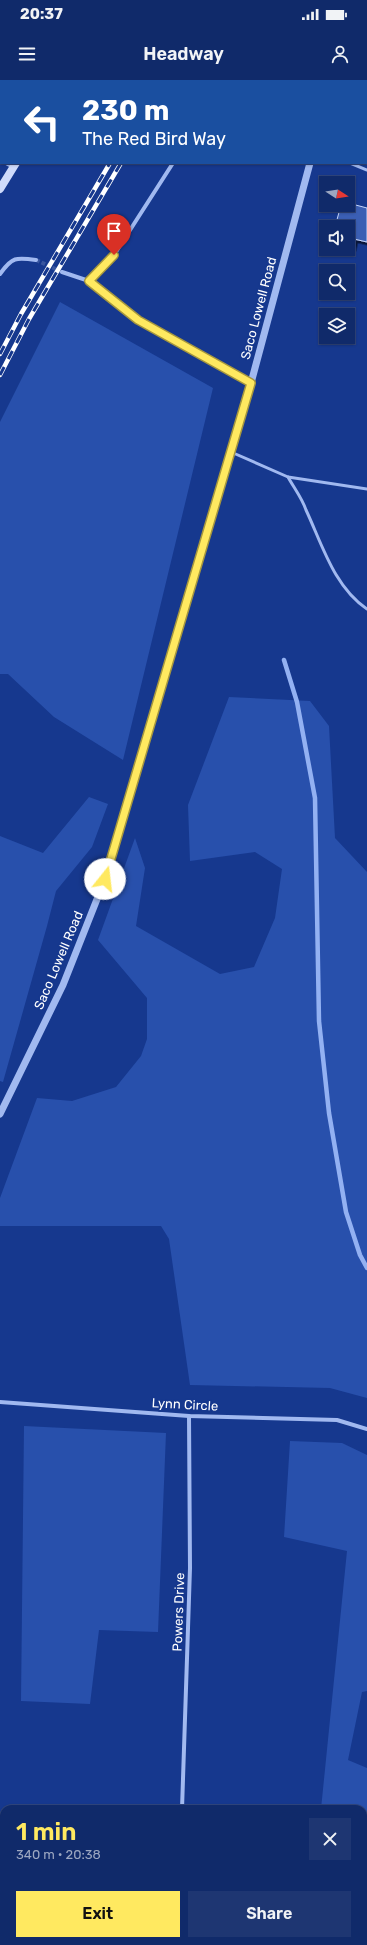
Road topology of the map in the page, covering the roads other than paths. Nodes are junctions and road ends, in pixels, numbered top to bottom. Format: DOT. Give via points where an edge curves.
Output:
graph roads {
  1 [pos="172,164"];
  2 [pos="310,164"];
  3 [pos="352,164"];
  4 [pos="15,166"];
  5 [pos="367,170"];
  6 [pos="0,189"];
  7 [pos="36,260"];
  8 [pos="62,272"];
  9 [pos="0,274"];
  10 [pos="89,281"];
  11 [pos="251,383"];
  12 [pos="230,452"];
  13 [pos="288,477"];
  14 [pos="367,489"];
  15 [pos="367,609"];
  16 [pos="0,1114"];
  17 [pos="0,1402"];
  18 [pos="189,1416"];
  19 [pos="367,1429"];
  20 [pos="182,1805"];
  1 -- 10 [label="street" via="114,255"];
  2 -- 11 [label="street, Saco Lowell Road"];
  3 -- 5 [label="lane"];
  4 -- 6 [label="main road"];
  7 -- 9 [label="street" via="19,258 9,261"];
  8 -- 10 [label="street"];
  10 -- 11 [label="street" via="138,320"];
  11 -- 12 [label="street, Saco Lowell Road"];
  12 -- 13 [label="lane"];
  12 -- 16 [label="street, Saco Lowell Road" via="105,879 63,985"];
  13 -- 14 [label="lane"];
  13 -- 15 [label="lane" via="306,508 327,558 346,588"];
  17 -- 18 [label="street, Lynn Circle"];
  18 -- 19 [label="street, Lynn Circle" via="337,1420"];
  18 -- 20 [label="street, Powers Drive" via="190,1568"];
}
